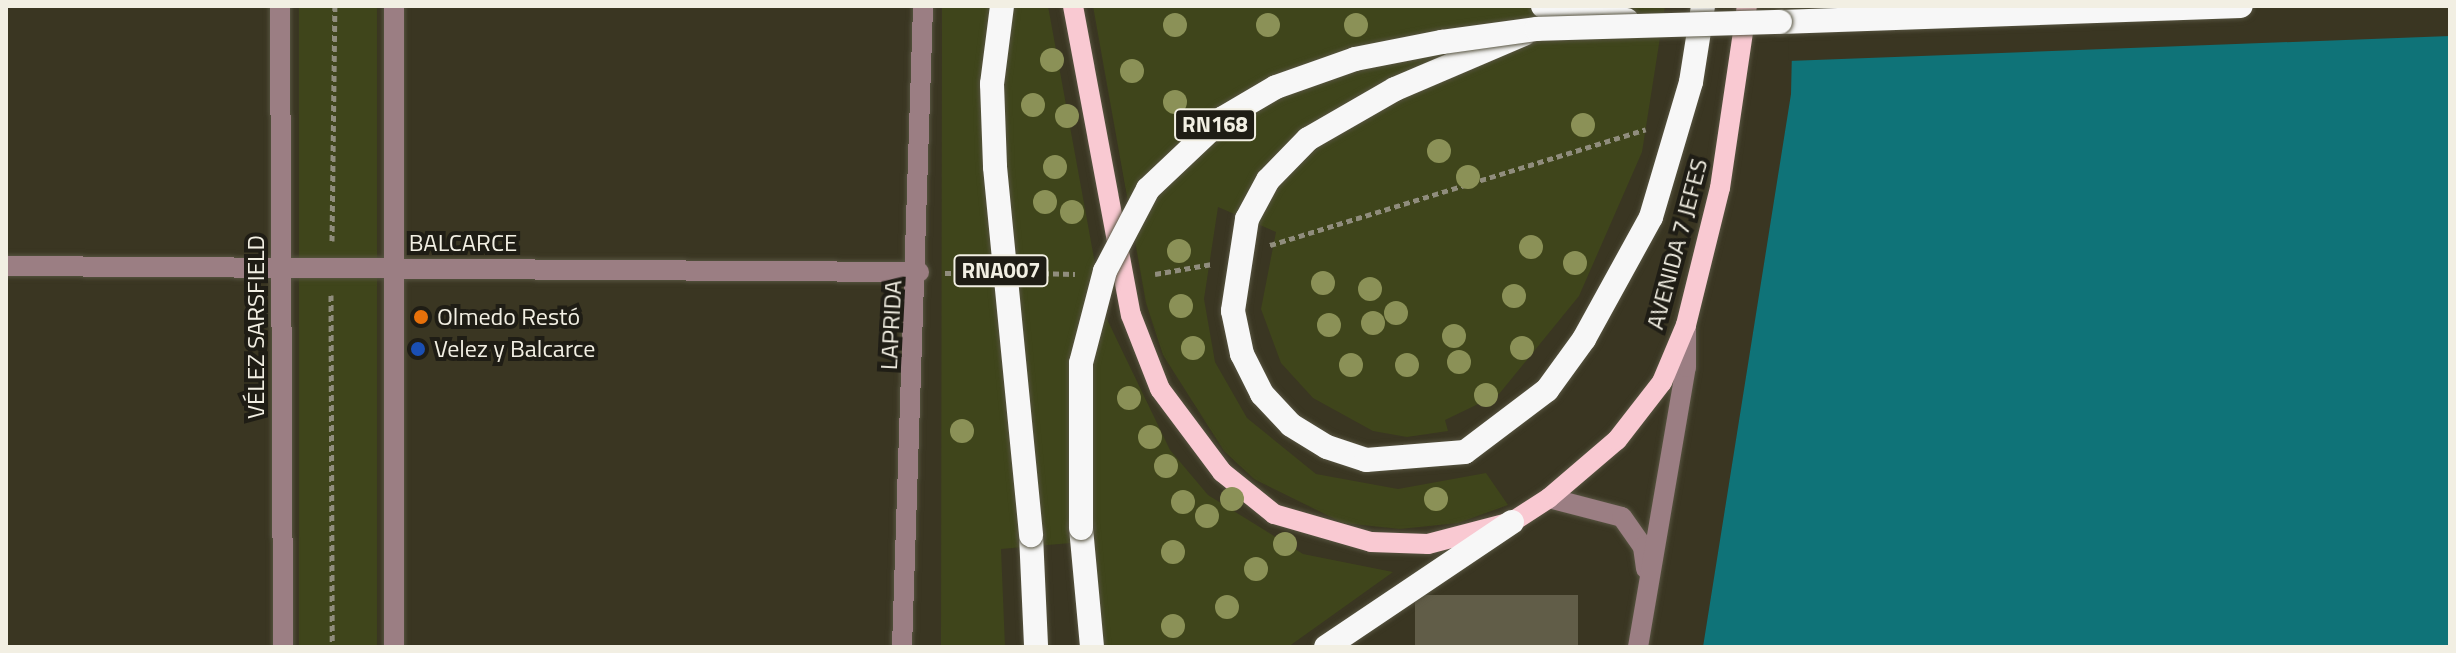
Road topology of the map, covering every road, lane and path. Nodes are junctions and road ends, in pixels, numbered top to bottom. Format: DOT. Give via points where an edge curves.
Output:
graph roads {
  1 [pos="280,6"];
  2 [pos="335,6"];
  3 [pos="394,6"];
  4 [pos="923,6"];
  5 [pos="1002,6"];
  6 [pos="1073,6"];
  7 [pos="1703,6"];
  8 [pos="1747,6"];
  9 [pos="2241,6"];
  10 [pos="1540,17"];
  11 [pos="1682,118"];
  12 [pos="1261,248"];
  13 [pos="1216,262"];
  14 [pos="6,266"];
  15 [pos="395,269"];
  16 [pos="283,270"];
  17 [pos="331,271"];
  18 [pos="919,272"];
  19 [pos="997,273"];
  20 [pos="1029,273"];
  21 [pos="1091,274"];
  22 [pos="1155,274"];
  23 [pos="1686,325"];
  24 [pos="1549,498"];
  25 [pos="1512,522"];
  26 [pos="1648,585"];
  27 [pos="283,647"];
  28 [pos="332,647"];
  29 [pos="394,647"];
  30 [pos="902,647"];
  31 [pos="1036,647"];
  32 [pos="1092,647"];
  33 [pos="1326,647"];
  34 [pos="1638,647"];
  1 -- 16 [label="street, VÉLEZ SARSFIELD"];
  2 -- 17 [label="path"];
  3 -- 15 [label="street"];
  4 -- 18 [label="street, LAPRIDA"];
  5 -- 31 [label="highway, RNA007, bridge" via="992,84 995,167 1031,535"];
  6 -- 25 [label="main road, AVENIDA 7 JEFES" via="1131,315 1160,389 1222,472 1274,514 1371,542 1428,544"];
  7 -- 11 [label="highway"];
  8 -- 23 [label="main road, AVENIDA 7 JEFES" via="1739,95"];
  9 -- 10 [label="highway, RN168, bridge" via="1780,22"];
  10 -- 11 [label="highway, bridge" via="1333,122 1285,159 1247,219 1233,311 1242,354 1262,394 1291,425 1366,460 1465,452 1547,390 1584,339 1651,217"];
  10 -- 32 [label="highway, RN168, bridge" via="1355,59 1276,87 1174,160 1124,226 1092,309 1077,414"];
  11 -- 12 [label="path"];
  13 -- 22 [label="path"];
  14 -- 16 [label="street, BALCARCE"];
  15 -- 17 [label="street, BALCARCE"];
  15 -- 18 [label="street, BALCARCE"];
  15 -- 29 [label="street"];
  16 -- 17 [label="street, BALCARCE"];
  16 -- 27 [label="street, VÉLEZ SARSFIELD"];
  17 -- 28 [label="path"];
  18 -- 19 [label="path"];
  18 -- 30 [label="street, LAPRIDA"];
  20 -- 21 [label="path"];
  23 -- 24 [label="main road, AVENIDA 7 JEFES" via="1643,410"];
  23 -- 26 [label="street" via="1686,367"];
  24 -- 25 [label="main road, AVENIDA 7 JEFES"];
  24 -- 26 [label="street" via="1622,517 1643,547"];
  25 -- 33 [label="highway"];
  26 -- 34 [label="street"];
}
